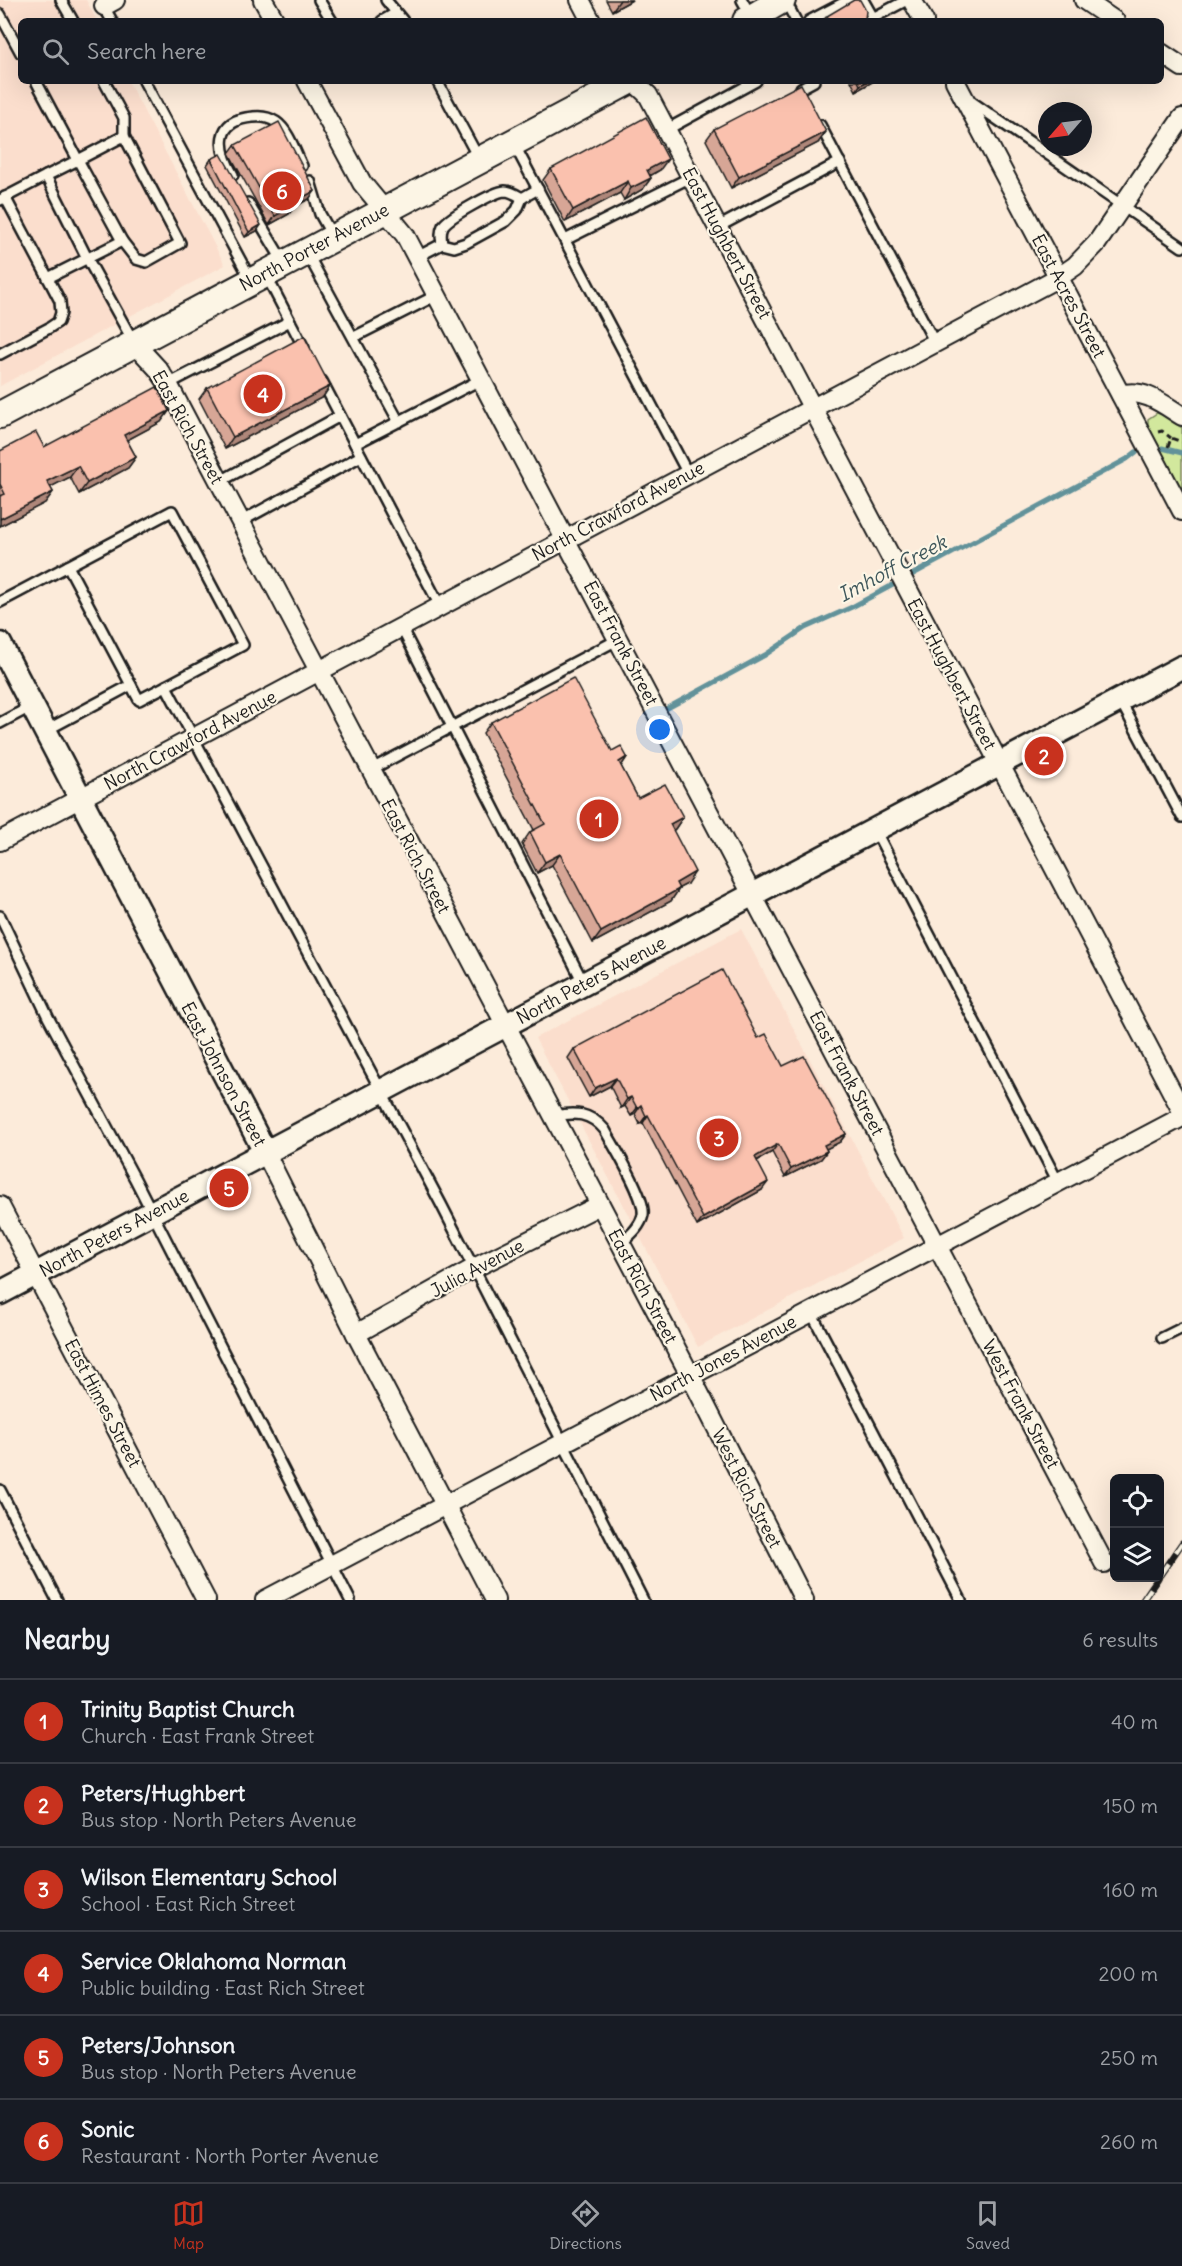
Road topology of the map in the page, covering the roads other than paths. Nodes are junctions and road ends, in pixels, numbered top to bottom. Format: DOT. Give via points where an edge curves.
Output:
graph roads {
  1 [pos="61,0"];
  2 [pos="263,0"];
  3 [pos="319,0"];
  4 [pos="386,0"];
  5 [pos="580,0"];
  6 [pos="784,0"];
  7 [pos="849,0"];
  8 [pos="863,0"];
  9 [pos="907,0"];
  10 [pos="912,0"];
  11 [pos="1084,0"];
  12 [pos="396,13"];
  13 [pos="0,14"];
  14 [pos="753,15"];
  15 [pos="71,18"];
  16 [pos="272,18"];
  17 [pos="330,18"];
  18 [pos="387,18"];
  19 [pos="400,18"];
  20 [pos="589,18"];
  21 [pos="794,18"];
  22 [pos="815,18"];
  23 [pos="871,18"];
  24 [pos="876,18"];
  25 [pos="922,18"];
  26 [pos="1111,18"];
  27 [pos="18,47"];
  28 [pos="1164,55"];
  29 [pos="1182,67"];
  30 [pos="38,84"];
  31 [pos="106,84"];
  32 [pos="146,84"];
  33 [pos="309,84"];
  34 [pos="439,84"];
  35 [pos="625,84"];
  36 [pos="635,84"];
  37 [pos="750,84"];
  38 [pos="799,85"];
  39 [pos="959,88"];
  40 [pos="806,99"];
  41 [pos="1182,118"];
  42 [pos="817,120"];
  43 [pos="666,130"];
  44 [pos="124,136"];
  45 [pos="513,142"];
  46 [pos="479,159"];
  47 [pos="78,160"];
  48 [pos="840,162"];
  49 [pos="46,176"];
  50 [pos="691,177"];
  51 [pos="538,189"];
  52 [pos="3,198"];
  53 [pos="522,198"];
  54 [pos="1122,206"];
  55 [pos="385,209"];
  56 [pos="718,227"];
  57 [pos="333,237"];
  58 [pos="565,240"];
  59 [pos="122,241"];
  60 [pos="442,244"];
  61 [pos="1182,247"];
  62 [pos="417,257"];
  63 [pos="87,258"];
  64 [pos="277,267"];
  65 [pos="1059,277"];
  66 [pos="48,278"];
  67 [pos="437,295"];
  68 [pos="290,321"];
  69 [pos="354,337"];
  70 [pos="934,343"];
  71 [pos="134,344"];
  72 [pos="307,352"];
  73 [pos="0,354"];
  74 [pos="318,374"];
  75 [pos="482,379"];
  76 [pos="168,384"];
  77 [pos="1121,395"];
  78 [pos="813,407"];
  79 [pos="0,415"];
  80 [pos="340,416"];
  81 [pos="1182,416"];
  82 [pos="399,422"];
  83 [pos="355,444"];
  84 [pos="361,456"];
  85 [pos="688,474"];
  86 [pos="219,482"];
  87 [pos="1182,511"];
  88 [pos="240,522"];
  89 [pos="566,538"];
  90 [pos="68,566"];
  91 [pos="0,603"];
  92 [pos="440,606"];
  93 [pos="401,627"];
  94 [pos="619,639"];
  95 [pos="0,644"];
  96 [pos="1182,667"];
  97 [pos="318,672"];
  98 [pos="131,685"];
  99 [pos="166,686"];
  100 [pos="1120,700"];
  101 [pos="32,706"];
  102 [pos="0,723"];
  103 [pos="452,727"];
  104 [pos="45,731"];
  105 [pos="193,739"];
  106 [pos="999,764"];
  107 [pos="370,770"];
  108 [pos="81,799"];
  109 [pos="1182,817"];
  110 [pos="875,830"];
  111 [pos="0,841"];
  112 [pos="753,894"];
  113 [pos="0,916"];
  114 [pos="584,984"];
  115 [pos="506,1026"];
  116 [pos="381,1092"];
  117 [pos="1182,1111"];
  118 [pos="554,1116"];
  119 [pos="1182,1117"];
  120 [pos="265,1152"];
  121 [pos="1058,1182"];
  122 [pos="600,1205"];
  123 [pos="0,1206"];
  124 [pos="152,1213"];
  125 [pos="620,1244"];
  126 [pos="938,1245"];
  127 [pos="474,1268"];
  128 [pos="36,1274"];
  129 [pos="0,1293"];
  130 [pos="811,1312"];
  131 [pos="1182,1328"];
  132 [pos="356,1334"];
  133 [pos="1162,1338"];
  134 [pos="690,1375"];
  135 [pos="563,1442"];
  136 [pos="0,1490"];
  137 [pos="446,1505"];
  138 [pos="1104,1563"];
  139 [pos="332,1565"];
  140 [pos="57,1600"];
  141 [pos="206,1600"];
  142 [pos="265,1600"];
  143 [pos="350,1600"];
  144 [pos="495,1600"];
  145 [pos="643,1600"];
  146 [pos="804,1600"];
  147 [pos="961,1600"];
  1 -- 15 [label="lane"];
  2 -- 16 [label="street"];
  3 -- 17 [label="lane"];
  4 -- 12 [label="lane"];
  5 -- 20 [label="street"];
  6 -- 14 [label="main road"];
  6 -- 21 [label="lane"];
  7 -- 22 [label="lane"];
  8 -- 23 [label="lane"];
  9 -- 24 [label="lane"];
  10 -- 25 [label="street"];
  11 -- 26 [label="street"];
  12 -- 18 [label="lane"];
  12 -- 19 [label="lane"];
  13 -- 27 [label="lane"];
  28 -- 29 [label="street"];
  30 -- 47 [label="lane"];
  31 -- 44 [label="lane" via="124,118"];
  32 -- 64 [label="lane"];
  33 -- 55 [label="street, East Frank Street" via="363,183"];
  34 -- 46 [label="lane"];
  35 -- 45 [label="main road, North Porter Avenue"];
  36 -- 43 [label="street, East Hughbert Street" via="648,95"];
  37 -- 43 [label="lane"];
  38 -- 40 [label="lane"];
  39 -- 54 [label="lane"];
  39 -- 65 [label="street, East Acres Street"];
  41 -- 54 [label="street, North Crawford Avenue"];
  42 -- 48 [label="lane"];
  43 -- 50 [label="street, East Hughbert Street"];
  44 -- 47 [label="lane"];
  44 -- 59 [label="lane" via="180,243 146,262 136,259"];
  45 -- 46 [label="main road, North Porter Avenue"];
  45 -- 51 [label="lane"];
  46 -- 55 [label="main road, North Porter Avenue"];
  47 -- 49 [label="lane"];
  47 -- 59 [label="lane"];
  48 -- 56 [label="lane"];
  48 -- 70 [label="lane"];
  49 -- 52 [label="lane"];
  49 -- 63 [label="lane"];
  50 -- 56 [label="street, East Hughbert Street"];
  50 -- 58 [label="lane"];
  51 -- 53 [label="lane"];
  51 -- 58 [label="lane"];
  52 -- 66 [label="lane"];
  53 -- 60 [label="lane" via="507,220 466,243 454,247"];
  53 -- 60 [label="lane" via="505,191 452,217 440,232"];
  54 -- 61 [label="lane"];
  54 -- 65 [label="street, North Crawford Avenue" via="1086,256"];
  55 -- 57 [label="main road, North Porter Avenue"];
  55 -- 62 [label="street, East Frank Street"];
  56 -- 78 [label="street, East Hughbert Street"];
  57 -- 64 [label="main road, North Porter Avenue"];
  57 -- 64 [label="lane" via="284,130 262,116 231,123 223,133 221,153"];
  58 -- 85 [label="lane"];
  59 -- 63 [label="lane"];
  60 -- 62 [label="lane"];
  62 -- 67 [label="street, East Frank Street"];
  63 -- 66 [label="lane"];
  63 -- 71 [label="lane"];
  64 -- 68 [label="lane"];
  64 -- 69 [label="lane"];
  64 -- 71 [label="main road, North Porter Avenue"];
  65 -- 70 [label="street, North Crawford Avenue"];
  65 -- 77 [label="street, East Acres Street"];
  66 -- 73 [label="lane" via="60,301 58,322"];
  67 -- 69 [label="lane"];
  67 -- 75 [label="street, East Frank Street"];
  68 -- 72 [label="lane"];
  68 -- 76 [label="lane"];
  69 -- 82 [label="lane"];
  70 -- 78 [label="street, North Crawford Avenue"];
  71 -- 76 [label="street, East Rich Street"];
  71 -- 79 [label="main road, North Porter Avenue"];
  74 -- 80 [label="lane"];
  75 -- 82 [label="lane"];
  75 -- 89 [label="street, East Frank Street"];
  76 -- 86 [label="street, East Rich Street"];
  77 -- 81 [label="street" via="1129,392 1147,396"];
  77 -- 87 [label="street, East Acres Street"];
  78 -- 85 [label="street, North Crawford Avenue"];
  78 -- 106 [label="street, East Hughbert Street"];
  80 -- 83 [label="lane"];
  80 -- 86 [label="lane"];
  82 -- 83 [label="lane"];
  83 -- 84 [label="lane"];
  84 -- 88 [label="lane"];
  84 -- 92 [label="lane"];
  85 -- 89 [label="street, North Crawford Avenue"];
  86 -- 88 [label="street, East Rich Street"];
  88 -- 97 [label="street, East Rich Street"];
  89 -- 92 [label="street, North Crawford Avenue"];
  89 -- 94 [label="street, East Frank Street"];
  90 -- 91 [label="lane"];
  90 -- 98 [label="lane"];
  90 -- 99 [label="lane" via="172,511 243,645"];
  92 -- 93 [label="street, North Crawford Avenue"];
  93 -- 97 [label="street, North Crawford Avenue"];
  93 -- 103 [label="lane"];
  94 -- 103 [label="lane"];
  94 -- 112 [label="street, East Frank Street"];
  95 -- 101 [label="street, East Johnson Street"];
  96 -- 100 [label="street, North Peters Avenue"];
  97 -- 105 [label="street, North Crawford Avenue"];
  97 -- 107 [label="street, East Rich Street"];
  98 -- 99 [label="lane" via="140,700"];
  98 -- 104 [label="lane"];
  99 -- 105 [label="lane"];
  100 -- 106 [label="street, North Peters Avenue"];
  100 -- 109 [label="lane"];
  101 -- 102 [label="lane"];
  101 -- 104 [label="street, East Johnson Street"];
  103 -- 107 [label="lane"];
  103 -- 114 [label="lane"];
  104 -- 108 [label="street, East Johnson Street"];
  105 -- 108 [label="street, North Crawford Avenue"];
  105 -- 116 [label="lane"];
  106 -- 110 [label="street, North Peters Avenue"];
  106 -- 117 [label="street, East Hughbert Street"];
  107 -- 115 [label="street, East Rich Street"];
  108 -- 111 [label="street, North Crawford Avenue"];
  108 -- 120 [label="street, East Johnson Street"];
  110 -- 112 [label="street, North Peters Avenue"];
  110 -- 121 [label="lane"];
  112 -- 114 [label="street, North Peters Avenue"];
  112 -- 126 [label="street, East Frank Street"];
  113 -- 124 [label="lane" via="48,1017"];
  114 -- 115 [label="street, North Peters Avenue"];
  115 -- 116 [label="street, North Peters Avenue"];
  115 -- 118 [label="street, East Rich Street"];
  116 -- 120 [label="street, North Peters Avenue"];
  116 -- 127 [label="lane"];
  118 -- 122 [label="street, East Rich Street"];
  118 -- 125 [label="lane" via="580,1113 599,1123 638,1193 644,1212 637,1227"];
  119 -- 121 [label="street, North Jones Avenue"];
  120 -- 124 [label="street, North Peters Avenue"];
  120 -- 132 [label="street, East Johnson Street"];
  121 -- 126 [label="street, North Jones Avenue"];
  122 -- 125 [label="street, East Rich Street"];
  122 -- 127 [label="street, Julia Avenue"];
  123 -- 128 [label="street, East Himes Street"];
  124 -- 128 [label="street, North Peters Avenue"];
  124 -- 139 [label="lane"];
  125 -- 134 [label="street, East Rich Street"];
  126 -- 130 [label="street, North Jones Avenue"];
  126 -- 138 [label="street, West Frank Street"];
  127 -- 132 [label="street, Julia Avenue"];
  127 -- 135 [label="lane"];
  128 -- 129 [label="street, North Peters Avenue"];
  128 -- 141 [label="street, East Himes Street"];
  130 -- 134 [label="street, North Jones Avenue"];
  130 -- 147 [label="lane"];
  131 -- 133 [label="lane"];
  132 -- 137 [label="street, East Johnson Street"];
  134 -- 135 [label="street, North Jones Avenue"];
  134 -- 146 [label="street, West Rich Street"];
  135 -- 137 [label="street, North Jones Avenue"];
  135 -- 145 [label="lane"];
  136 -- 140 [label="lane"];
  137 -- 139 [label="street, North Jones Avenue"];
  137 -- 144 [label="street, East Johnson Street"];
  139 -- 142 [label="street, North Jones Avenue"];
  139 -- 143 [label="lane"];
}
